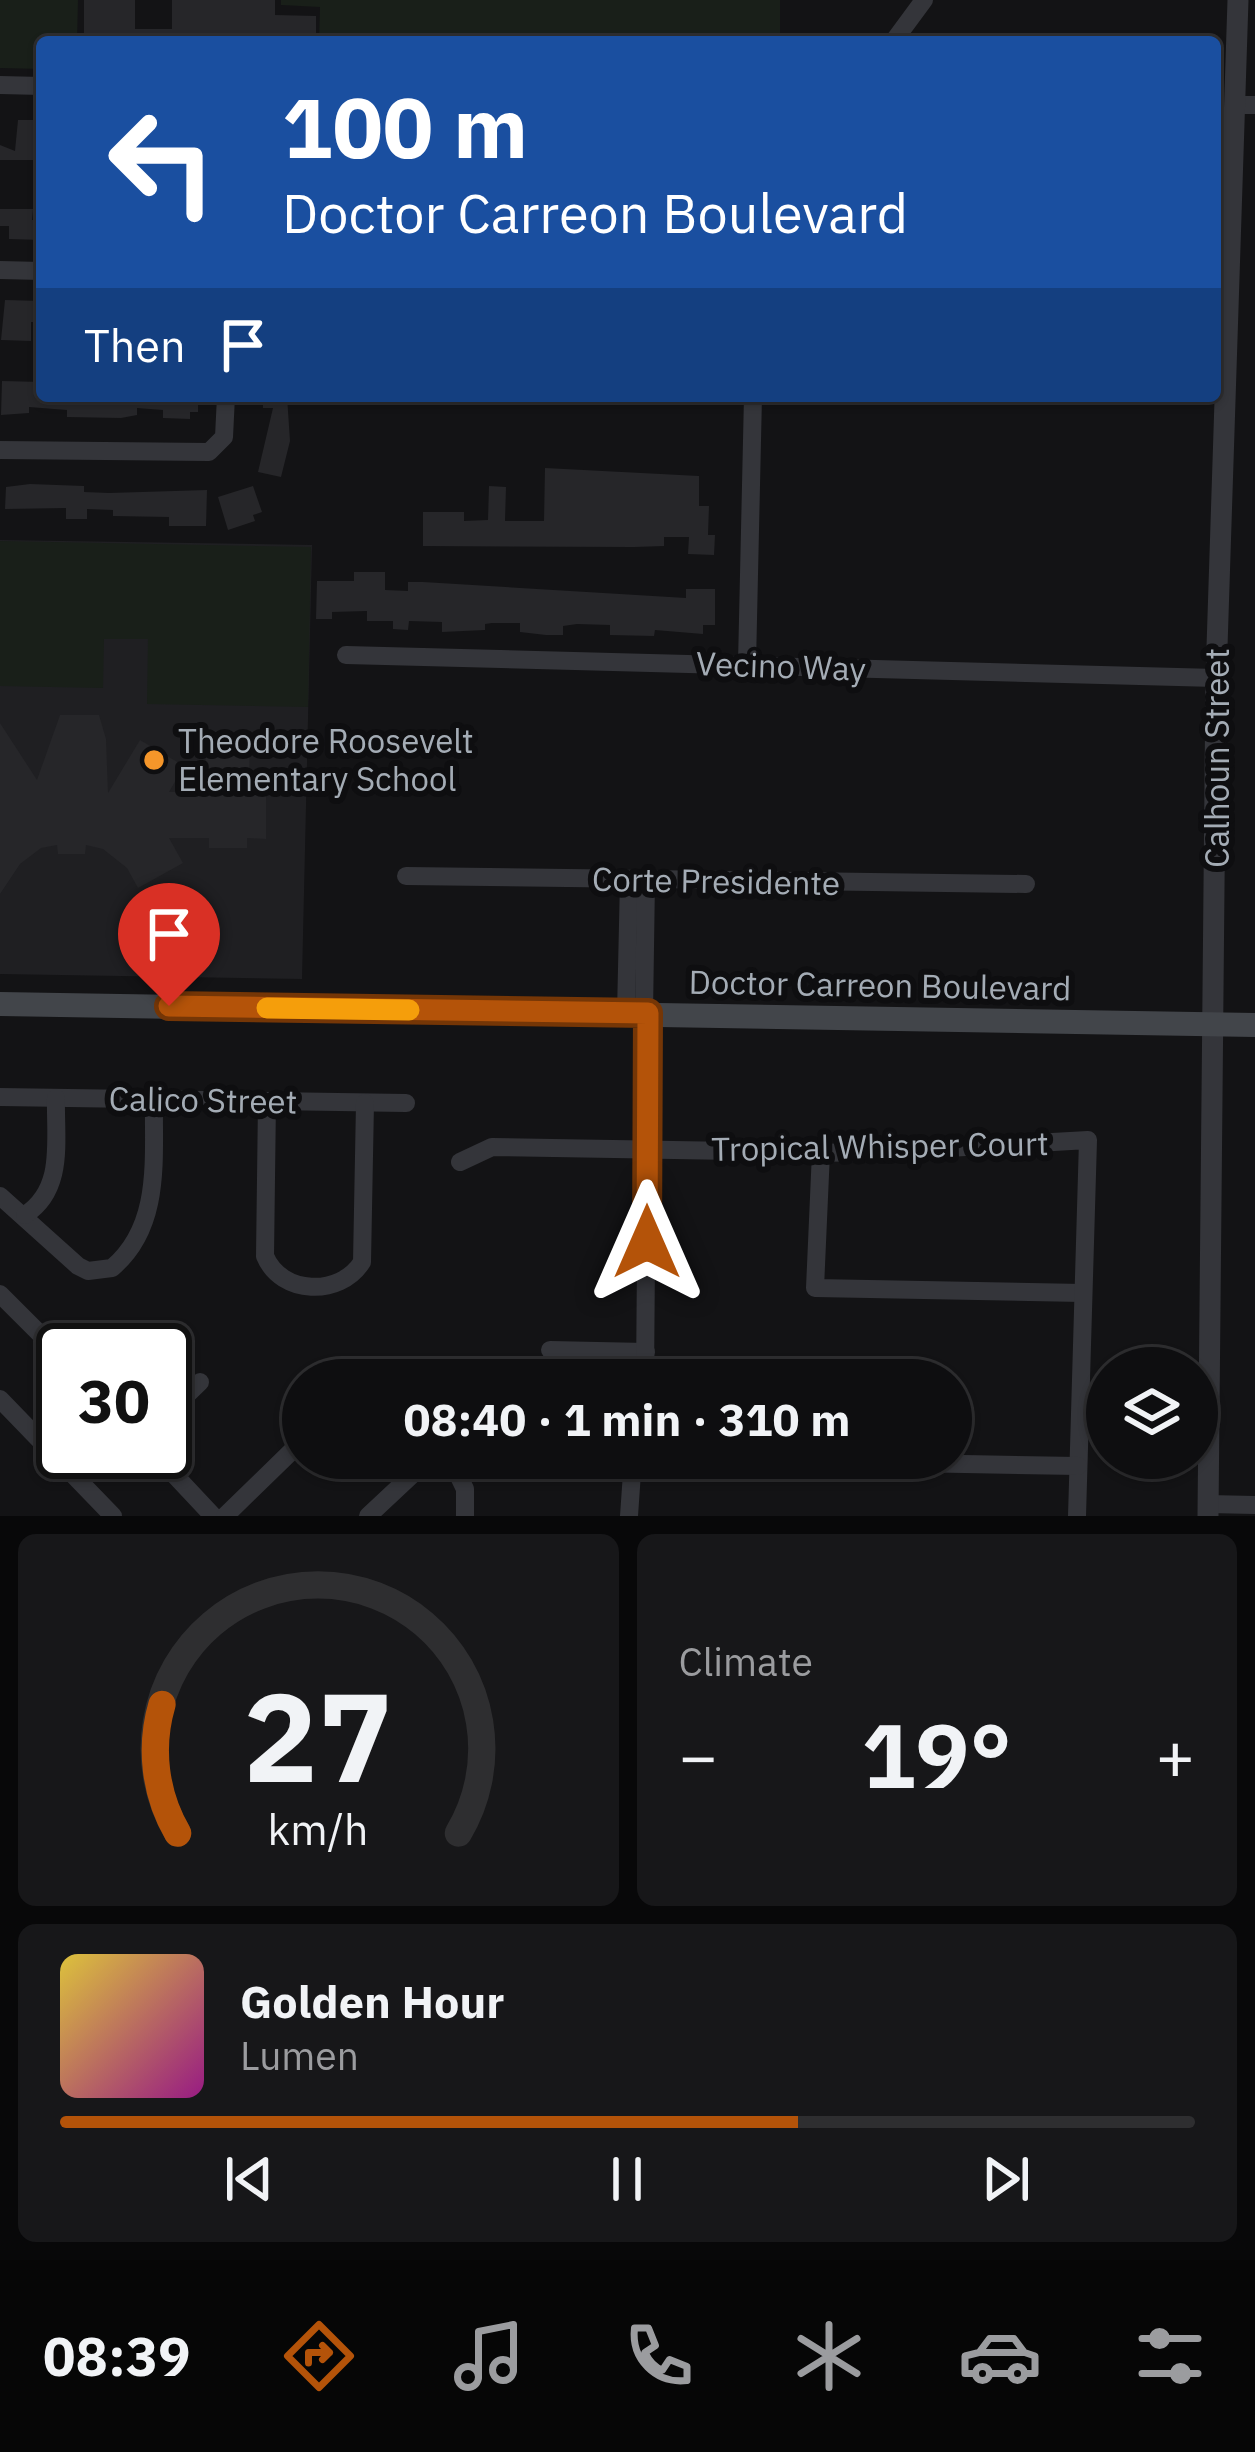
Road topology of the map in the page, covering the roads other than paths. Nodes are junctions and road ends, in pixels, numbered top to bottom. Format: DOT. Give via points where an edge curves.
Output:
graph roads {
  1 [pos="924,0"];
  2 [pos="1238,0"];
  3 [pos="897,36"];
  4 [pos="0,85"];
  5 [pos="36,86"];
  6 [pos="1246,105"];
  7 [pos="0,270"];
  8 [pos="36,271"];
  9 [pos="1221,359"];
  10 [pos="226,402"];
  11 [pos="753,402"];
  12 [pos="1220,402"];
  13 [pos="0,450"];
  14 [pos="346,655"];
  15 [pos="747,664"];
  16 [pos="1216,678"];
  17 [pos="406,876"];
  18 [pos="637,880"];
  19 [pos="1026,884"];
  20 [pos="0,1004"];
  21 [pos="639,1013"];
  22 [pos="1216,1024"];
  23 [pos="1255,1025"];
  24 [pos="0,1097"];
  25 [pos="56,1098"];
  26 [pos="154,1100"];
  27 [pos="267,1101"];
  28 [pos="365,1103"];
  29 [pos="406,1103"];
  30 [pos="647,1149"];
  31 [pos="820,1152"];
  32 [pos="460,1162"];
  33 [pos="0,1196"];
  34 [pos="25,1215"];
  35 [pos="1083,1293"];
  36 [pos="0,1294"];
  37 [pos="36,1330"];
  38 [pos="550,1350"];
  39 [pos="646,1352"];
  40 [pos="646,1359"];
  41 [pos="200,1382"];
  42 [pos="192,1390"];
  43 [pos="0,1399"];
  44 [pos="282,1460"];
  45 [pos="972,1464"];
  46 [pos="1078,1466"];
  47 [pos="178,1479"];
  48 [pos="408,1479"];
  49 [pos="460,1479"];
  50 [pos="632,1479"];
  51 [pos="1255,1505"];
  52 [pos="1208,1510"];
  53 [pos="113,1516"];
  54 [pos="213,1516"];
  55 [pos="225,1516"];
  56 [pos="368,1516"];
  57 [pos="465,1516"];
  58 [pos="629,1516"];
  59 [pos="1077,1516"];
  1 -- 3 [label="street"];
  2 -- 6 [label="street, Calhoun Street"];
  4 -- 5 [label="street"];
  6 -- 9 [label="street, Calhoun Street"];
  7 -- 8 [label="street"];
  10 -- 13 [label="street" via="225,432 216,449 201,454"];
  11 -- 15 [label="street"];
  12 -- 16 [label="street, Calhoun Street"];
  14 -- 15 [label="street, Vecino Way"];
  15 -- 16 [label="street, Vecino Way"];
  16 -- 22 [label="street, Calhoun Street"];
  17 -- 18 [label="street, Corte Presidente"];
  18 -- 19 [label="street, Corte Presidente"];
  18 -- 21 [label="street"];
  20 -- 21 [label="main road, Doctor Carreon Boulevard"];
  21 -- 22 [label="main road, Doctor Carreon Boulevard"];
  21 -- 30 [label="street"];
  22 -- 23 [label="main road, Doctor Carreon Boulevard"];
  22 -- 52 [label="street, Calhoun Street"];
  24 -- 25 [label="street, Calico Street"];
  25 -- 26 [label="street, Calico Street"];
  25 -- 34 [label="street" via="53,1186"];
  26 -- 27 [label="street, Calico Street"];
  26 -- 34 [label="street" via="152,1194 124,1258 88,1271"];
  27 -- 28 [label="street, Calico Street"];
  27 -- 28 [label="street" via="265,1256 292,1284 333,1285 362,1262"];
  28 -- 29 [label="street, Calico Street"];
  30 -- 31 [label="street, Tropical Whisper Court"];
  30 -- 32 [label="street, Tropical Whisper Court" via="492,1147"];
  30 -- 39 [label="street"];
  31 -- 35 [label="street" via="814,1288"];
  31 -- 35 [label="street, Tropical Whisper Court" via="1088,1140"];
  33 -- 34 [label="street"];
  35 -- 46 [label="street"];
  36 -- 37 [label="street"];
  38 -- 39 [label="street"];
  39 -- 40 [label="street"];
  41 -- 42 [label="street"];
  43 -- 53 [label="street"];
  44 -- 55 [label="street"];
  45 -- 46 [label="street"];
  46 -- 59 [label="street"];
  47 -- 54 [label="street"];
  48 -- 56 [label="street"];
  49 -- 57 [label="street"];
  50 -- 58 [label="street"];
  51 -- 52 [label="street"];
}
